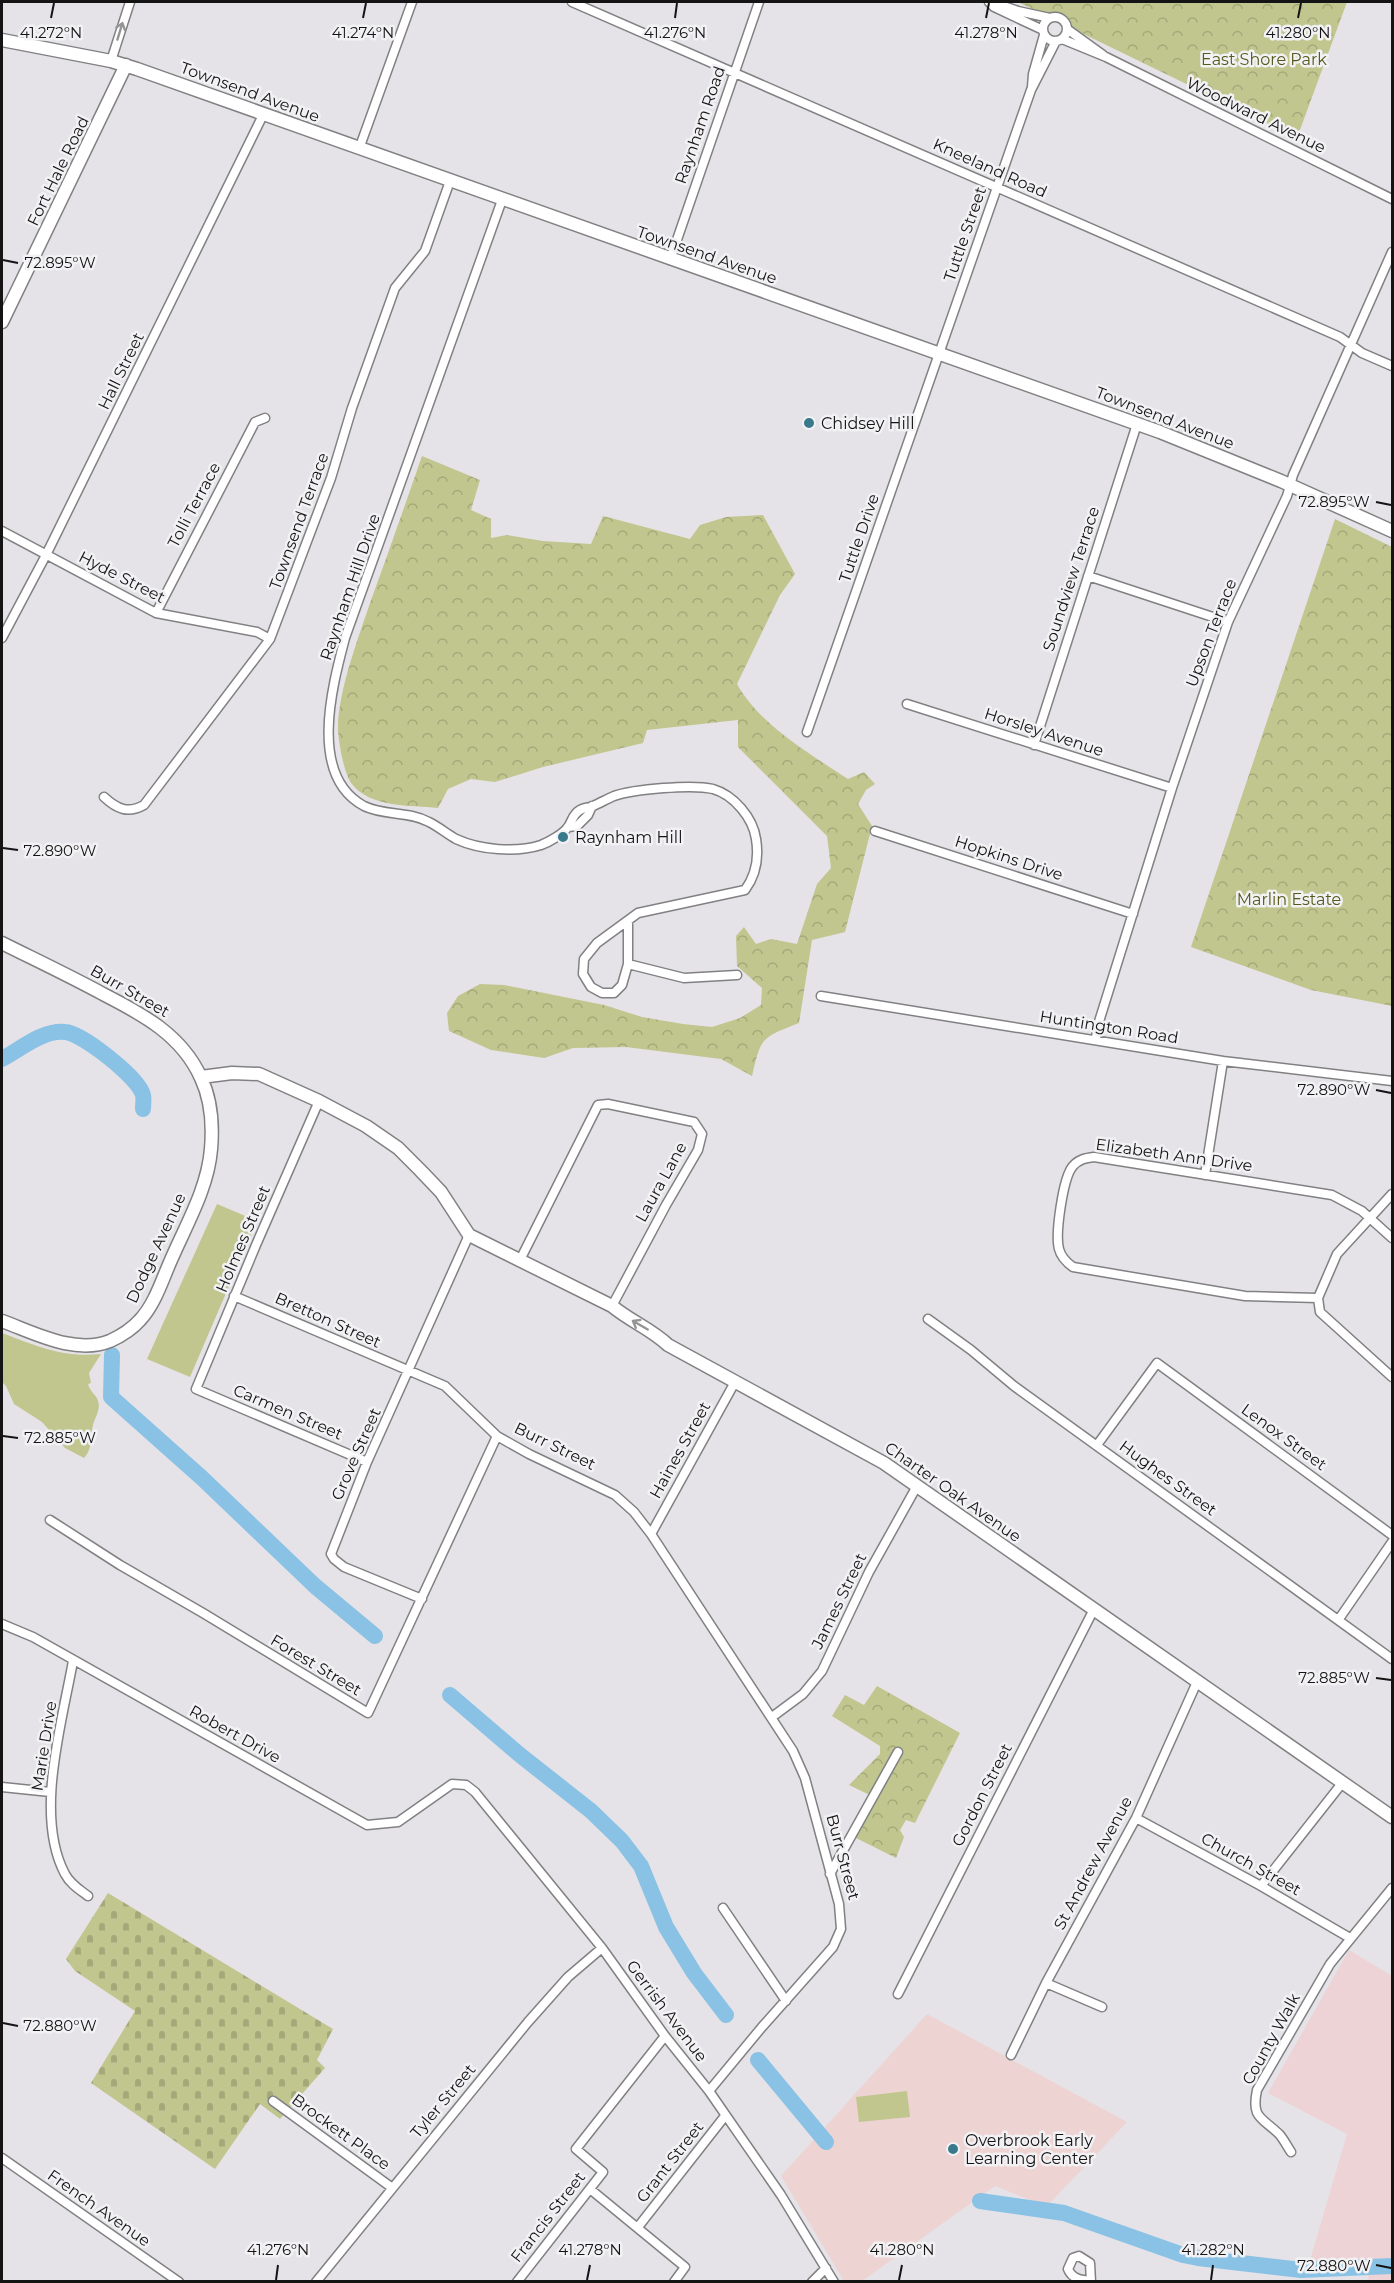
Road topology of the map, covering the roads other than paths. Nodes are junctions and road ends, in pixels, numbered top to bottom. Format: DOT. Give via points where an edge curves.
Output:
graph roads {
  1 [pos="130,2"];
  2 [pos="412,2"];
  3 [pos="572,2"];
  4 [pos="759,2"];
  5 [pos="991,2"];
  6 [pos="1050,18"];
  7 [pos="1067,29"];
  8 [pos="1044,32"];
  9 [pos="2,40"];
  10 [pos="1059,40"];
  11 [pos="1106,57"];
  12 [pos="111,61"];
  13 [pos="126,65"];
  14 [pos="734,72"];
  15 [pos="1032,90"];
  16 [pos="264,115"];
  17 [pos="360,149"];
  18 [pos="450,181"];
  19 [pos="997,188"];
  20 [pos="1392,199"];
  21 [pos="502,200"];
  22 [pos="1392,252"];
  23 [pos="670,260"];
  24 [pos="2,322"];
  25 [pos="1352,344"];
  26 [pos="939,354"];
  27 [pos="1392,366"];
  28 [pos="266,418"];
  29 [pos="1137,423"];
  30 [pos="1290,485"];
  31 [pos="2,531"];
  32 [pos="1392,531"];
  33 [pos="46,555"];
  34 [pos="1088,576"];
  35 [pos="156,613"];
  36 [pos="1228,622"];
  37 [pos="2,638"];
  38 [pos="270,639"];
  39 [pos="907,704"];
  40 [pos="807,732"];
  41 [pos="1034,745"];
  42 [pos="1172,788"];
  43 [pos="104,797"];
  44 [pos="875,831"];
  45 [pos="1133,914"];
  46 [pos="628,921"];
  47 [pos="2,943"];
  48 [pos="628,964"];
  49 [pos="737,975"];
  50 [pos="821,996"];
  51 [pos="1096,1040"];
  52 [pos="1223,1061"];
  53 [pos="201,1077"];
  54 [pos="1392,1081"];
  55 [pos="319,1101"];
  56 [pos="1205,1175"];
  57 [pos="1392,1194"];
  58 [pos="1371,1219"];
  59 [pos="469,1235"];
  60 [pos="1392,1238"];
  61 [pos="520,1260"];
  62 [pos="234,1296"];
  63 [pos="1318,1298"];
  64 [pos="612,1306"];
  65 [pos="928,1319"];
  66 [pos="2,1320"];
  67 [pos="409,1372"];
  68 [pos="1392,1377"];
  69 [pos="735,1382"];
  70 [pos="196,1389"];
  71 [pos="498,1436"];
  72 [pos="1097,1445"];
  73 [pos="367,1462"];
  74 [pos="917,1486"];
  75 [pos="50,1520"];
  76 [pos="651,1534"];
  77 [pos="1392,1535"];
  78 [pos="1392,1542"];
  79 [pos="422,1599"];
  80 [pos="1094,1609"];
  81 [pos="1339,1619"];
  82 [pos="2,1624"];
  83 [pos="1392,1659"];
  84 [pos="73,1661"];
  85 [pos="1197,1682"];
  86 [pos="772,1717"];
  87 [pos="898,1752"];
  88 [pos="1343,1782"];
  89 [pos="452,1784"];
  90 [pos="2,1787"];
  91 [pos="50,1792"];
  92 [pos="1392,1817"];
  93 [pos="1136,1818"];
  94 [pos="830,1874"];
  95 [pos="1261,1886"];
  96 [pos="1392,1888"];
  97 [pos="88,1896"];
  98 [pos="723,1908"];
  99 [pos="1350,1938"];
  100 [pos="602,1948"];
  101 [pos="1046,1983"];
  102 [pos="898,1994"];
  103 [pos="786,2001"];
  104 [pos="1102,2007"];
  105 [pos="665,2036"];
  106 [pos="1011,2055"];
  107 [pos="709,2091"];
  108 [pos="273,2101"];
  109 [pos="725,2116"];
  110 [pos="1291,2152"];
  111 [pos="2,2158"];
  112 [pos="391,2187"];
  113 [pos="590,2189"];
  114 [pos="638,2227"];
  115 [pos="826,2268"];
  116 [pos="179,2282"];
  117 [pos="316,2282"];
  118 [pos="517,2282"];
  119 [pos="674,2282"];
  120 [pos="813,2282"];
  121 [pos="834,2282"];
  12 -- 1 [label="street, one-way"];
  2 -- 17 [label="street"];
  3 -- 14 [label="street, Kneeland Road"];
  4 -- 14 [label="street, Raynham Road"];
  5 -- 6 [label="street"];
  5 -- 8 [label="street"];
  6 -- 7 [label="street" via="1063,20"];
  6 -- 8 [label="street" via="1045,22"];
  7 -- 10 [label="street"];
  7 -- 11 [label="street, Woodward Avenue"];
  8 -- 10 [label="street" via="1049,40"];
  8 -- 15 [label="street, Tuttle Street"];
  9 -- 12 [label="main road, Townsend Avenue"];
  10 -- 11 [label="street, Woodward Avenue"];
  10 -- 15 [label="street, Tuttle Street"];
  11 -- 20 [label="street, Woodward Avenue"];
  12 -- 13 [label="main road, Townsend Avenue"];
  13 -- 16 [label="main road, Townsend Avenue"];
  13 -- 24 [label="main road, Fort Hale Road"];
  14 -- 19 [label="street, Kneeland Road"];
  14 -- 23 [label="street, Raynham Road"];
  15 -- 19 [label="street, Tuttle Street"];
  16 -- 17 [label="main road, Townsend Avenue"];
  16 -- 33 [label="street, Hall Street"];
  17 -- 18 [label="main road, Townsend Avenue"];
  18 -- 21 [label="main road, Townsend Avenue"];
  18 -- 38 [label="street, Townsend Terrace" via="425,251 395,288 328,487"];
  19 -- 25 [label="street, Kneeland Road"];
  19 -- 26 [label="street, Tuttle Street"];
  21 -- 23 [label="main road, Townsend Avenue"];
  21 -- 46 [label="street, Raynham Hill Drive" via="345,638 334,678 329,747 332,768 337,781 365,807 420,818 454,838 484,848 541,845 568,826 571,817 583,808 615,795 694,787 713,789 732,799 755,833 757,862 745,890 638,913"];
  22 -- 25 [label="street, Upson Terrace"];
  23 -- 26 [label="main road, Townsend Avenue"];
  25 -- 27 [label="street, Kneeland Road" via="1362,353"];
  25 -- 30 [label="street, Upson Terrace"];
  26 -- 29 [label="main road, Townsend Avenue"];
  26 -- 40 [label="street, Tuttle Drive"];
  28 -- 35 [label="street, Tolli Terrace" via="255,422"];
  29 -- 30 [label="main road, Townsend Avenue"];
  29 -- 34 [label="street, Soundview Terrace"];
  30 -- 32 [label="main road, Townsend Avenue"];
  30 -- 36 [label="street, Upson Terrace"];
  31 -- 33 [label="street, Hyde Street"];
  33 -- 35 [label="street, Hyde Street"];
  33 -- 37 [label="street, Hall Street"];
  34 -- 36 [label="street"];
  34 -- 41 [label="street, Soundview Terrace"];
  35 -- 38 [label="street, Hyde Street" via="257,632"];
  36 -- 42 [label="street, Upson Terrace"];
  38 -- 43 [label="street, Townsend Terrace" via="144,805 123,810"];
  39 -- 41 [label="street, Horsley Avenue"];
  41 -- 42 [label="street, Horsley Avenue"];
  42 -- 45 [label="street, Upson Terrace"];
  44 -- 45 [label="street, Hopkins Drive"];
  45 -- 51 [label="street, Upson Terrace"];
  46 -- 48 [label="street, Raynham Hill Drive"];
  46 -- 48 [label="street, Raynham Hill Drive" via="590,951 584,959 583,974 591,987 602,993 614,993 622,985"];
  47 -- 53 [label="main road, Burr Street" via="147,1017 178,1044"];
  48 -- 49 [label="street" via="684,978"];
  50 -- 51 [label="street, Huntington Road"];
  51 -- 52 [label="street, Huntington Road"];
  52 -- 54 [label="street, Huntington Road"];
  52 -- 56 [label="street"];
  53 -- 55 [label="main road" via="259,1074"];
  53 -- 66 [label="main road, Dodge Avenue" via="211,1121 209,1165 158,1290 141,1319 111,1341 80,1346"];
  55 -- 59 [label="main road" via="398,1148 441,1192"];
  55 -- 62 [label="street, Holmes Street"];
  56 -- 58 [label="street, Elizabeth Ann Drive" via="1332,1195"];
  56 -- 63 [label="street, Elizabeth Ann Drive" via="1094,1157 1080,1160 1070,1170 1066,1182 1058,1240 1060,1254 1079,1270 1245,1296"];
  57 -- 58 [label="street"];
  58 -- 60 [label="street, Elizabeth Ann Drive"];
  58 -- 63 [label="street" via="1337,1254"];
  59 -- 61 [label="main road, Charter Oak Avenue"];
  59 -- 67 [label="street"];
  61 -- 64 [label="main road, Charter Oak Avenue"];
  61 -- 64 [label="street, Laura Lane" via="598,1105 694,1122 702,1134 698,1149"];
  62 -- 67 [label="street, Bretton Street"];
  62 -- 70 [label="street, Holmes Street"];
  63 -- 68 [label="street" via="1320,1312"];
  69 -- 64 [label="main road, Charter Oak Avenue, one-way" via="668,1345"];
  65 -- 72 [label="street, Hughes Street"];
  67 -- 71 [label="street, Burr Street" via="444,1386"];
  67 -- 73 [label="street, Grove Street"];
  69 -- 74 [label="main road, Charter Oak Avenue" via="884,1463"];
  69 -- 76 [label="street, Haines Street"];
  70 -- 73 [label="street, Carmen Street"];
  71 -- 76 [label="street, Burr Street" via="606,1490 627,1505"];
  71 -- 79 [label="street, Forest Street"];
  72 -- 77 [label="street, Lenox Street" via="1157,1363"];
  72 -- 81 [label="street, Hughes Street"];
  73 -- 79 [label="street, Grove Street" via="332,1548 333,1559"];
  74 -- 80 [label="main road, Charter Oak Avenue"];
  74 -- 86 [label="street, James Street" via="869,1572 822,1671 803,1694"];
  75 -- 79 [label="street, Forest Street" via="368,1713"];
  76 -- 86 [label="street, Burr Street"];
  78 -- 81 [label="street"];
  80 -- 85 [label="main road, Charter Oak Avenue"];
  80 -- 102 [label="street, Gordon Street"];
  81 -- 83 [label="street, Hughes Street"];
  82 -- 84 [label="street, Robert Drive"];
  84 -- 89 [label="street, Robert Drive" via="367,1825 399,1822"];
  84 -- 91 [label="street, Marie Drive"];
  85 -- 88 [label="main road, Charter Oak Avenue"];
  85 -- 93 [label="street, St Andrew Avenue"];
  86 -- 94 [label="street, Burr Street" via="805,1778"];
  87 -- 94 [label="street"];
  88 -- 92 [label="main road, Charter Oak Avenue"];
  88 -- 95 [label="street"];
  89 -- 100 [label="street, Gerrish Avenue" via="466,1785 475,1791"];
  90 -- 91 [label="street"];
  91 -- 97 [label="street, Marie Drive" via="56,1849 65,1875"];
  93 -- 95 [label="street, Church Street"];
  93 -- 101 [label="street, St Andrew Avenue"];
  94 -- 103 [label="street, Burr Street" via="840,1913 840,1934"];
  95 -- 99 [label="street, Church Street"];
  96 -- 99 [label="street, County Walk"];
  98 -- 103 [label="street"];
  99 -- 110 [label="street, County Walk" via="1330,1964 1257,2090 1259,2118 1281,2136"];
  100 -- 105 [label="street, Gerrish Avenue"];
  100 -- 112 [label="street, Tyler Street" via="567,1977"];
  101 -- 104 [label="street"];
  101 -- 106 [label="street, St Andrew Avenue"];
  103 -- 107 [label="street, Burr Street"];
  105 -- 107 [label="street, Gerrish Avenue"];
  105 -- 113 [label="street, Francis Street" via="576,2150 603,2172"];
  107 -- 109 [label="street, Gerrish Avenue"];
  108 -- 112 [label="street, Brockett Place"];
  109 -- 114 [label="street, Grant Street"];
  109 -- 115 [label="street, Gerrish Avenue"];
  111 -- 116 [label="street, French Avenue"];
  112 -- 117 [label="street, Tyler Street"];
  113 -- 114 [label="street"];
  113 -- 118 [label="street, Francis Street"];
  114 -- 119 [label="street" via="685,2267"];
  115 -- 120 [label="street"];
  115 -- 121 [label="street, Gerrish Avenue"];
}
